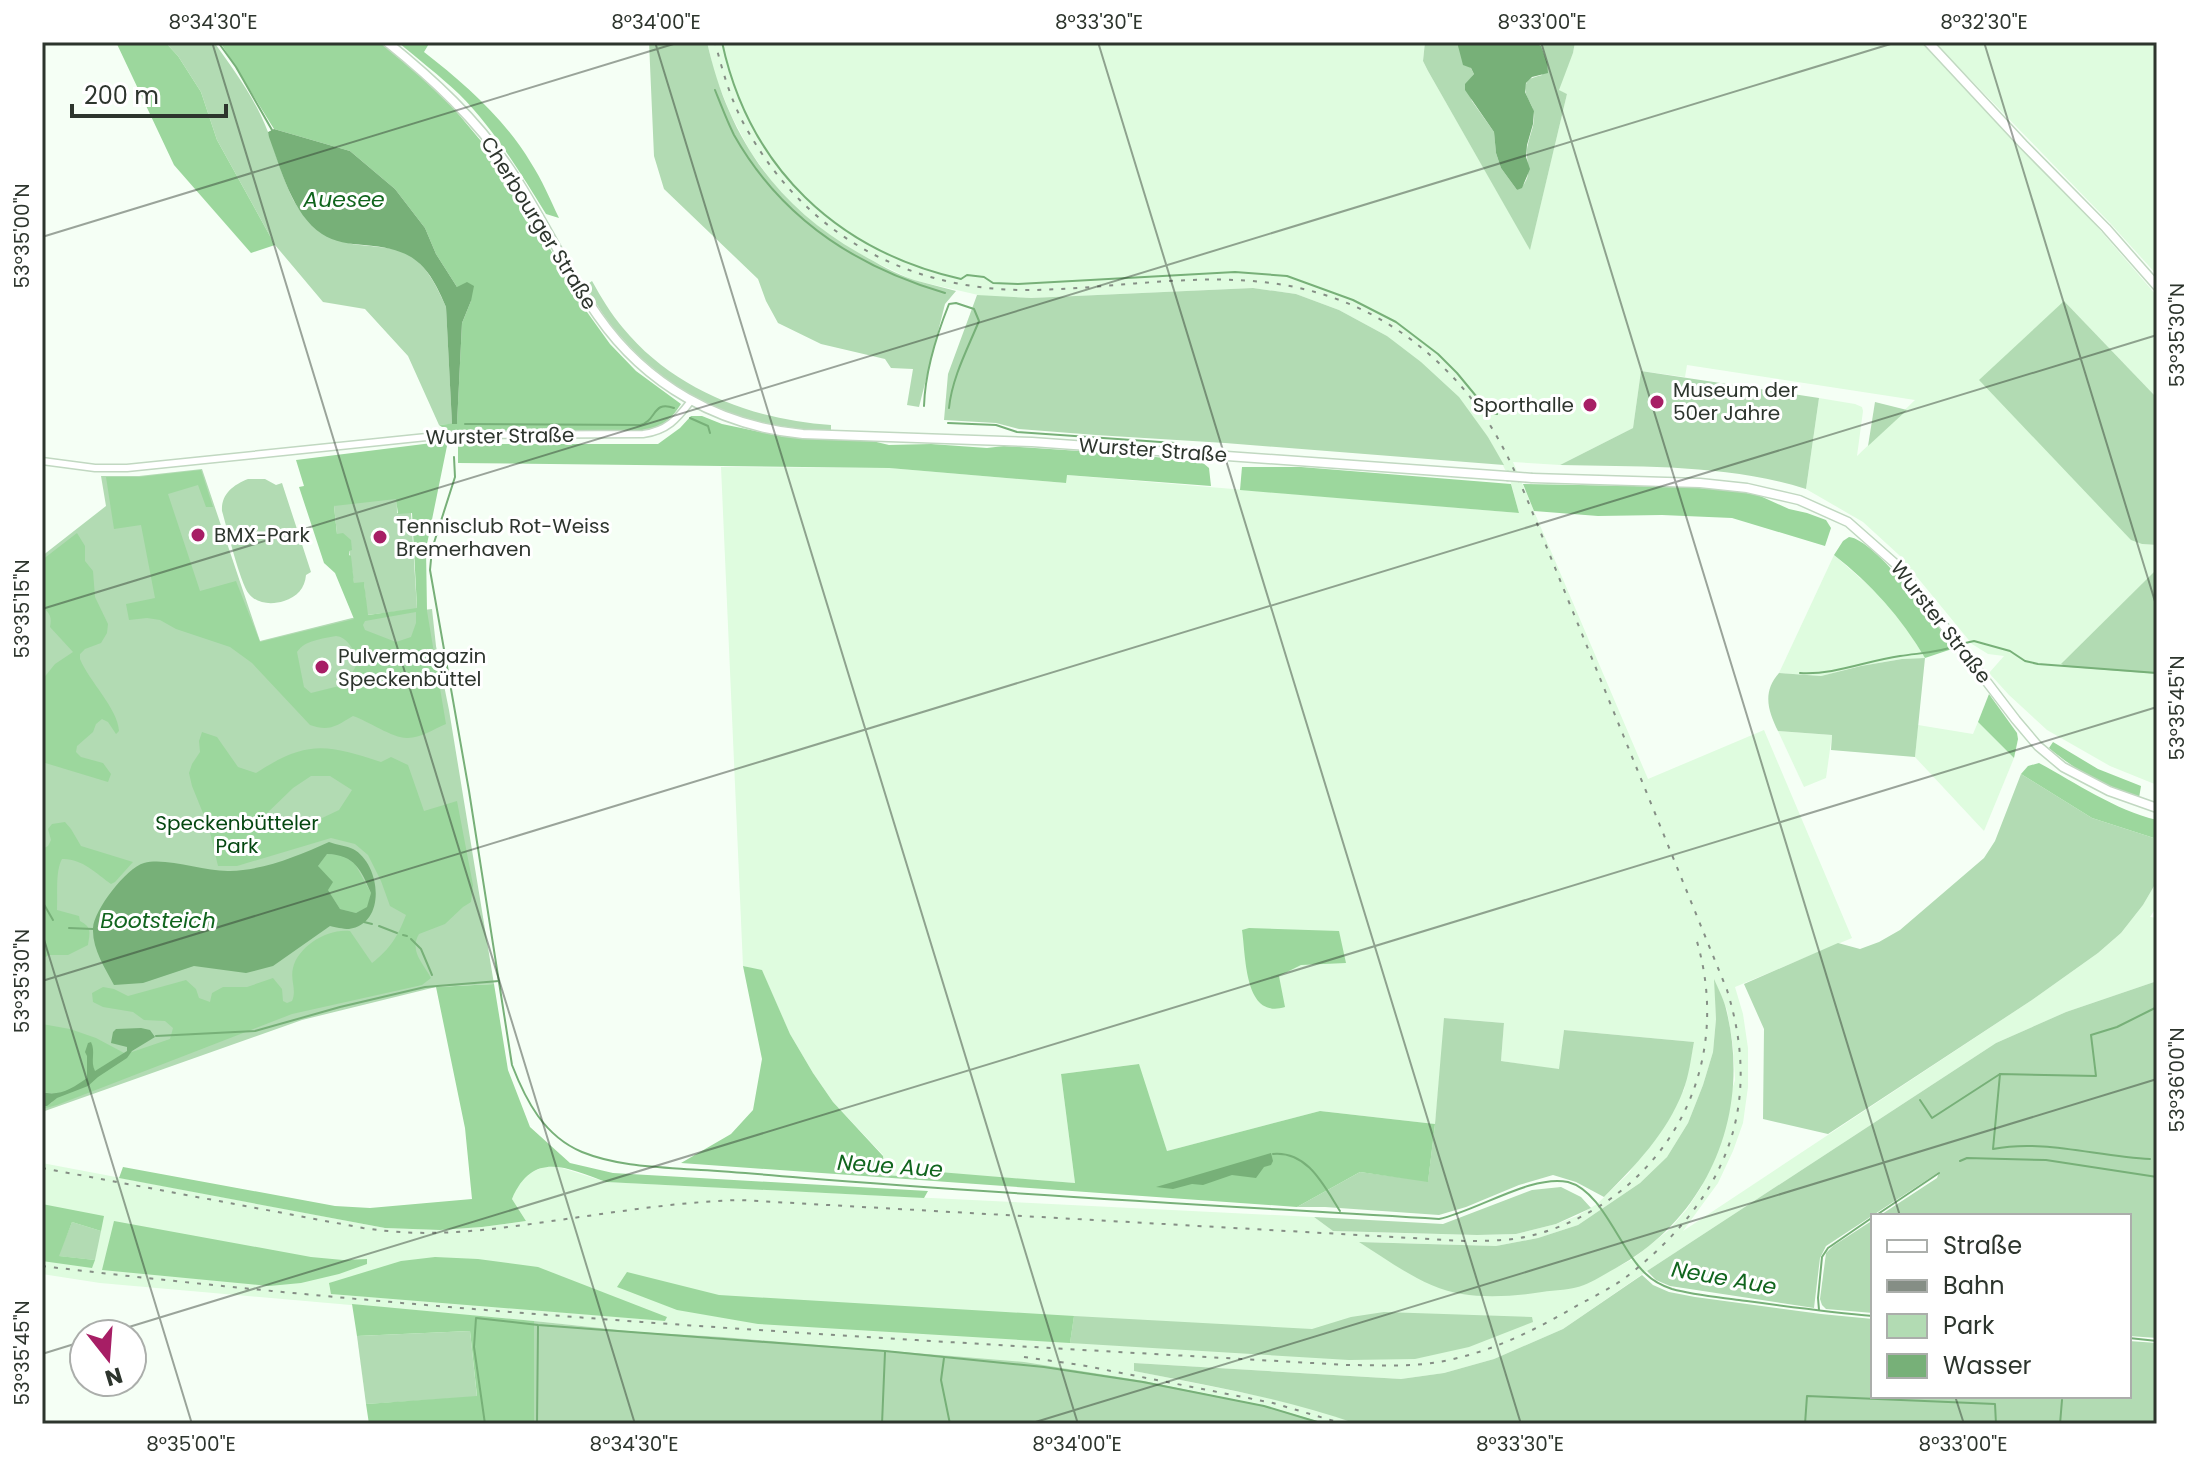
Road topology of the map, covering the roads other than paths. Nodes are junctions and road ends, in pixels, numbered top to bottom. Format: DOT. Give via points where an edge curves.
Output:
graph roads {
  1 [pos="387,42"];
  2 [pos="1928,42"];
  3 [pos="2157,286"];
  4 [pos="691,401"];
  5 [pos="42,461"];
  6 [pos="2157,808"];
  1 -- 4 [label="main road, Cherbourger Straße" via="440,86 488,140 622,347 652,376"];
  2 -- 3 [label="main road"];
  4 -- 5 [label="street, Wurster Straße" via="667,428 643,434 446,435 127,468"];
  4 -- 6 [label="main road, Wurster Straße, bridge" via="766,429 803,434 1032,442 1532,478 1700,483 1799,500 1848,522 1888,555 2038,746 2109,791"];
}
